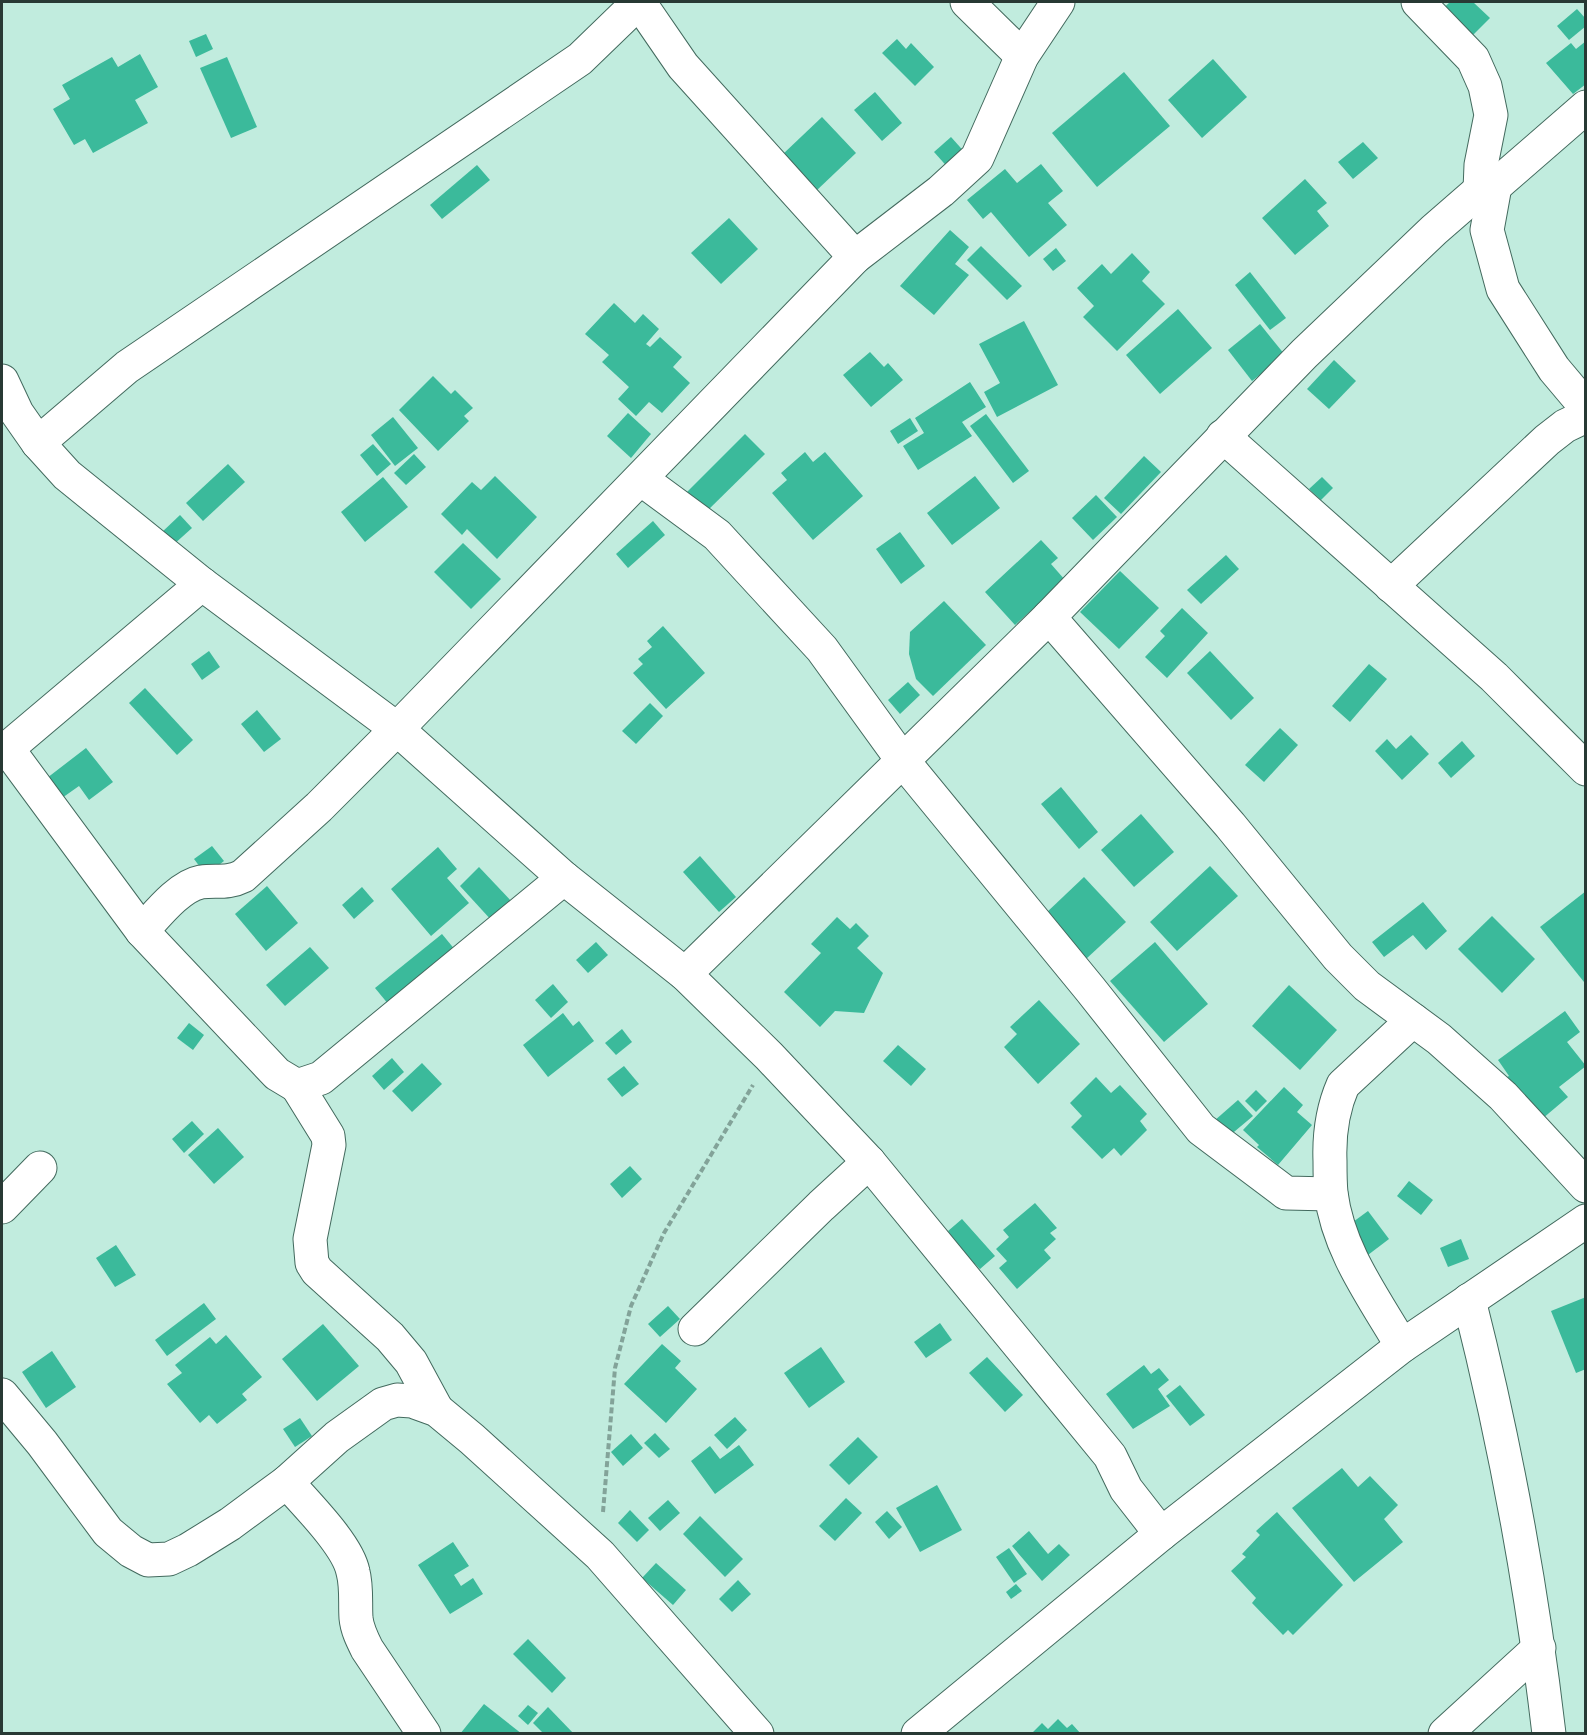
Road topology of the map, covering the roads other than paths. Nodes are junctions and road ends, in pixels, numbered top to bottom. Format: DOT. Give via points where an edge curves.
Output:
graph roads {
  1 [pos="639,2"];
  2 [pos="967,2"];
  3 [pos="1058,2"];
  4 [pos="1418,2"];
  5 [pos="1022,56"];
  6 [pos="1586,107"];
  7 [pos="1487,188"];
  8 [pos="855,257"];
  9 [pos="2,381"];
  10 [pos="1586,407"];
  11 [pos="1586,416"];
  12 [pos="1223,436"];
  13 [pos="38,443"];
  14 [pos="641,479"];
  15 [pos="202,584"];
  16 [pos="1391,586"];
  17 [pos="1049,617"];
  18 [pos="398,729"];
  19 [pos="4,750"];
  20 [pos="903,760"];
  21 [pos="1586,769"];
  22 [pos="564,878"];
  23 [pos="142,931"];
  24 [pos="685,974"];
  25 [pos="1413,1020"];
  26 [pos="297,1086"];
  27 [pos="869,1162"];
  28 [pos="40,1168"];
  29 [pos="1586,1186"];
  30 [pos="1331,1194"];
  31 [pos="2,1207"];
  32 [pos="1586,1221"];
  33 [pos="1469,1299"];
  34 [pos="695,1329"];
  35 [pos="1402,1346"];
  36 [pos="2,1395"];
  37 [pos="437,1410"];
  38 [pos="287,1482"];
  39 [pos="1161,1534"];
  40 [pos="1539,1648"];
  41 [pos="424,1734"];
  42 [pos="757,1734"];
  43 [pos="918,1734"];
  44 [pos="1445,1734"];
  45 [pos="1549,1734"];
  1 -- 8 [label="street" via="683,66"];
  1 -- 13 [label="street" via="580,59 127,367"];
  2 -- 5 [label="street"];
  3 -- 5 [label="street"];
  4 -- 7 [label="street" via="1473,59 1485,86 1491,115 1481,165"];
  5 -- 8 [label="street" via="977,158"];
  6 -- 7 [label="street"];
  7 -- 10 [label="street" via="1486,231 1503,289 1554,369"];
  7 -- 12 [label="street" via="1434,230"];
  8 -- 14 [label="street"];
  9 -- 13 [label="street" via="17,413"];
  11 -- 16 [label="street" via="1547,440"];
  12 -- 16 [label="street"];
  12 -- 17 [label="street"];
  13 -- 15 [label="street" via="67,475"];
  14 -- 18 [label="street"];
  14 -- 20 [label="street" via="717,536 822,649"];
  15 -- 18 [label="street"];
  15 -- 19 [label="street"];
  16 -- 21 [label="street" via="1494,677"];
  17 -- 20 [label="street"];
  17 -- 25 [label="street" via="1230,825 1338,957 1367,986"];
  18 -- 22 [label="street"];
  18 -- 23 [label="street" via="243,876 232,881 194,884"];
  19 -- 23 [label="street"];
  20 -- 24 [label="street"];
  20 -- 30 [label="street" via="1201,1129 1286,1193"];
  22 -- 24 [label="street"];
  22 -- 26 [label="street" via="321,1078"];
  23 -- 26 [label="street" via="277,1074"];
  24 -- 27 [label="street"];
  25 -- 29 [label="street" via="1503,1096"];
  25 -- 30 [label="street" via="1343,1085 1337,1098 1330,1143"];
  26 -- 37 [label="street" via="328,1136 310,1239 312,1263 411,1362"];
  27 -- 34 [label="street"];
  27 -- 39 [label="street" via="1086,1424 1110,1456 1126,1489"];
  28 -- 31 [label="street"];
  30 -- 35 [label="street" via="1339,1229 1357,1272"];
  32 -- 33 [label="street"];
  33 -- 35 [label="street"];
  33 -- 40 [label="street" via="1494,1398"];
  35 -- 39 [label="street"];
  36 -- 38 [label="street" via="108,1532 148,1560 169,1559 188,1550"];
  37 -- 38 [label="street" via="412,1401 383,1404 337,1437"];
  37 -- 42 [label="street" via="600,1555"];
  38 -- 41 [label="street" via="344,1551 353,1569 360,1634"];
  39 -- 43 [label="street"];
  40 -- 44 [label="street"];
  40 -- 45 [label="street"];
}
